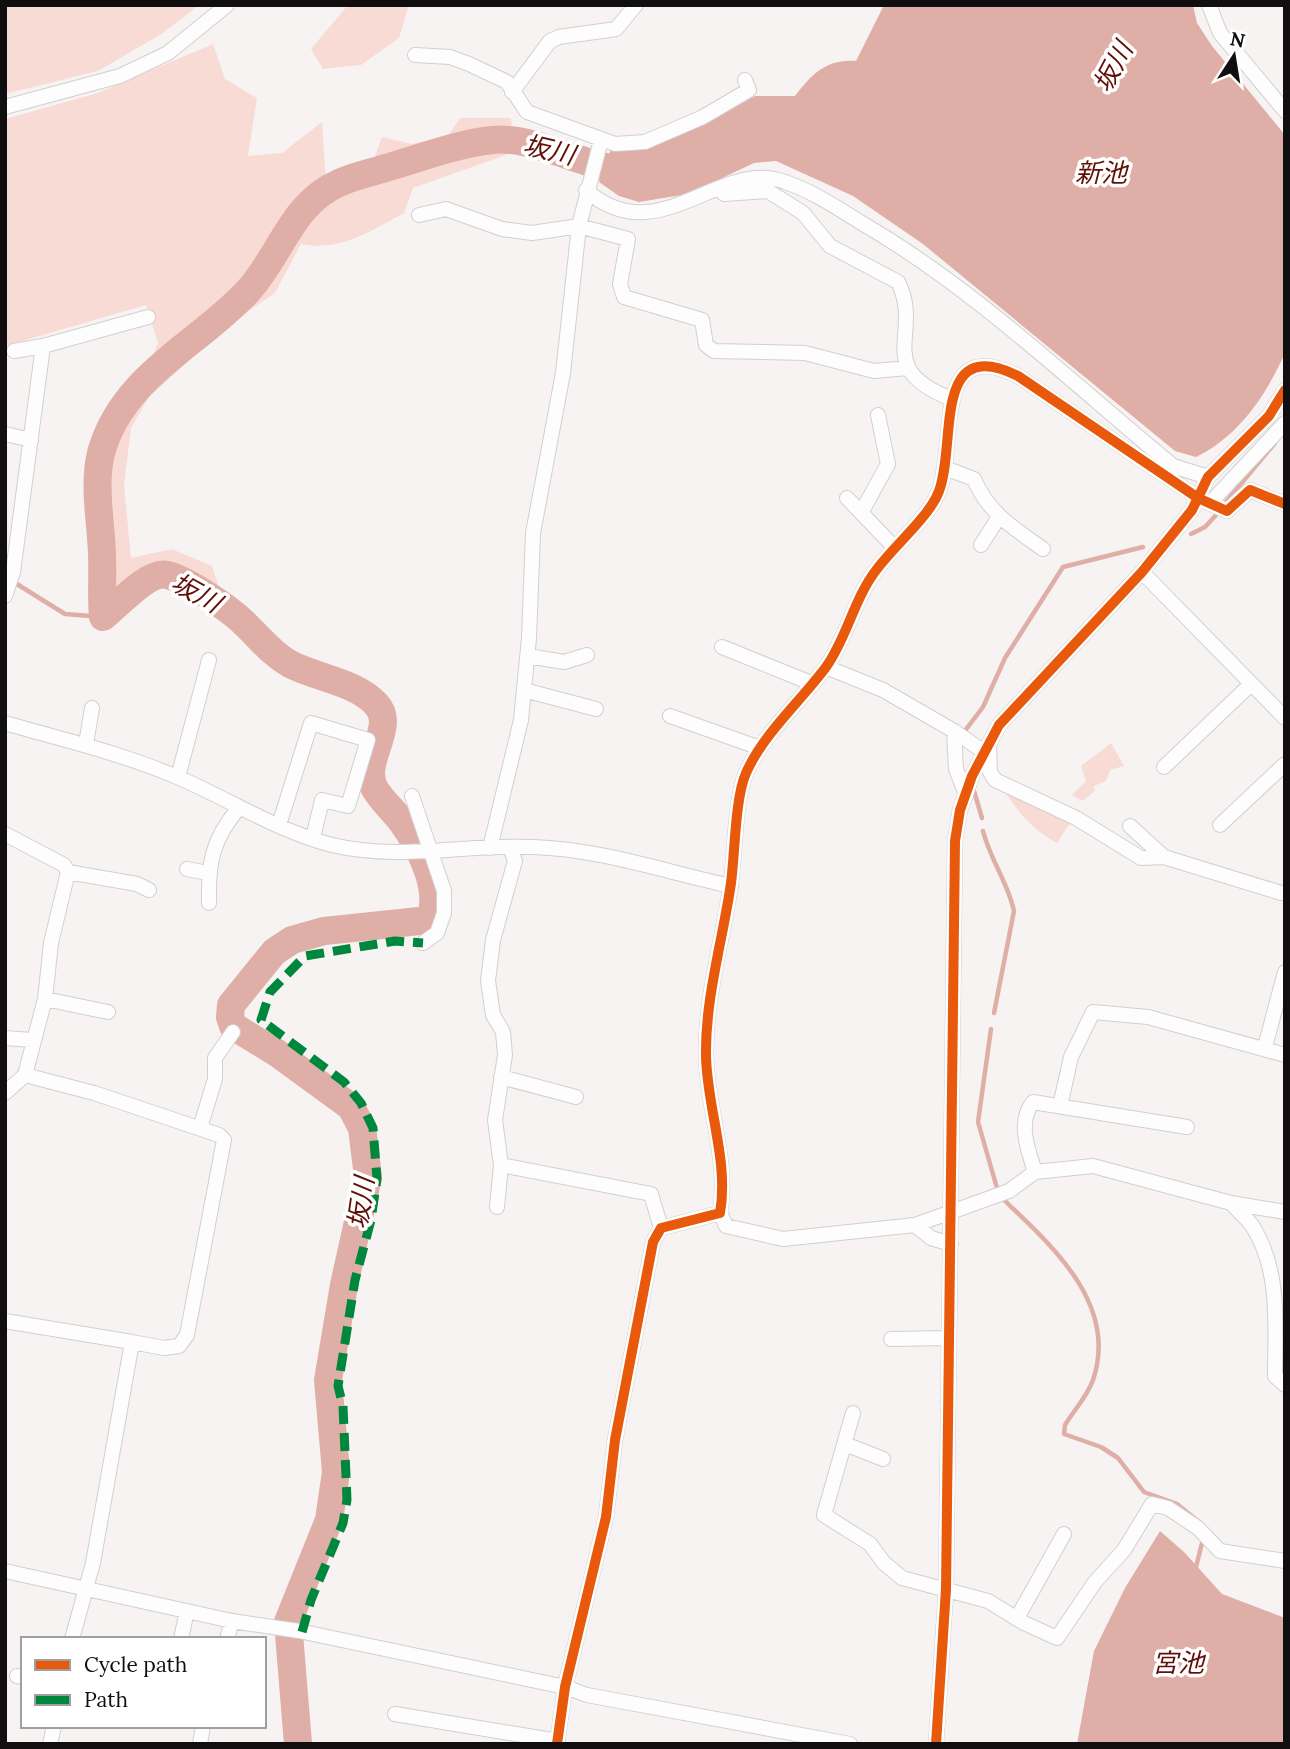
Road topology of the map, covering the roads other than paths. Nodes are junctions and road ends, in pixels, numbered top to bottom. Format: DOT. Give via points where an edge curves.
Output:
graph roads {
  1 [pos="227,5"];
  2 [pos="636,5"];
  3 [pos="1209,5"];
  4 [pos="415,55"];
  5 [pos="745,80"];
  6 [pos="512,92"];
  7 [pos="5,107"];
  8 [pos="1285,111"];
  9 [pos="600,141"];
  10 [pos="588,185"];
  11 [pos="706,195"];
  12 [pos="419,215"];
  13 [pos="579,226"];
  14 [pos="148,317"];
  15 [pos="43,346"];
  16 [pos="14,351"];
  17 [pos="908,368"];
  18 [pos="1285,390"];
  19 [pos="952,399"];
  20 [pos="878,415"];
  21 [pos="1285,423"];
  22 [pos="5,434"];
  23 [pos="31,440"];
  24 [pos="945,468"];
  25 [pos="1208,477"];
  26 [pos="847,498"];
  27 [pos="1204,501"];
  28 [pos="1285,504"];
  29 [pos="862,513"];
  30 [pos="999,517"];
  31 [pos="981,545"];
  32 [pos="893,547"];
  33 [pos="1043,549"];
  34 [pos="1142,572"];
  35 [pos="5,596"];
  36 [pos="722,647"];
  37 [pos="587,655"];
  38 [pos="528,656"];
  39 [pos="209,660"];
  40 [pos="826,667"];
  41 [pos="811,683"];
  42 [pos="1250,685"];
  43 [pos="524,690"];
  44 [pos="92,708"];
  45 [pos="596,709"];
  46 [pos="1284,715"];
  47 [pos="670,716"];
  48 [pos="5,723"];
  49 [pos="954,731"];
  50 [pos="86,744"];
  51 [pos="986,747"];
  52 [pos="760,748"];
  53 [pos="1285,764"];
  54 [pos="1164,766"];
  55 [pos="178,777"];
  56 [pos="966,795"];
  57 [pos="412,796"];
  58 [pos="237,809"];
  59 [pos="279,825"];
  60 [pos="1220,825"];
  61 [pos="1130,826"];
  62 [pos="5,834"];
  63 [pos="313,838"];
  64 [pos="1143,839"];
  65 [pos="510,847"];
  66 [pos="490,848"];
  67 [pos="425,850"];
  68 [pos="1128,850"];
  69 [pos="1164,857"];
  70 [pos="187,869"];
  71 [pos="68,872"];
  72 [pos="208,873"];
  73 [pos="731,886"];
  74 [pos="149,890"];
  75 [pos="1284,891"];
  76 [pos="209,903"];
  77 [pos="423,943"];
  78 [pos="1285,972"];
  79 [pos="45,999"];
  80 [pos="108,1012"];
  81 [pos="233,1032"];
  82 [pos="5,1038"];
  83 [pos="32,1040"];
  84 [pos="1265,1047"];
  85 [pos="1285,1055"];
  86 [pos="25,1075"];
  87 [pos="501,1077"];
  88 [pos="5,1093"];
  89 [pos="576,1097"];
  90 [pos="1060,1105"];
  91 [pos="1187,1127"];
  92 [pos="200,1128"];
  93 [pos="501,1166"];
  94 [pos="1035,1172"];
  95 [pos="1231,1203"];
  96 [pos="497,1207"];
  97 [pos="952,1212"];
  98 [pos="1285,1212"];
  99 [pos="720,1213"];
  100 [pos="915,1225"];
  101 [pos="661,1228"];
  102 [pos="951,1244"];
  103 [pos="1280,1294"];
  104 [pos="5,1321"];
  105 [pos="949,1338"];
  106 [pos="891,1339"];
  107 [pos="132,1342"];
  108 [pos="1285,1385"];
  109 [pos="853,1413"];
  110 [pos="845,1444"];
  111 [pos="883,1460"];
  112 [pos="1064,1534"];
  113 [pos="1285,1561"];
  114 [pos="5,1571"];
  115 [pos="86,1588"];
  116 [pos="946,1589"];
  117 [pos="187,1611"];
  118 [pos="1017,1618"];
  119 [pos="232,1621"];
  120 [pos="73,1637"];
  121 [pos="181,1637"];
  122 [pos="228,1637"];
  123 [pos="565,1687"];
  124 [pos="395,1714"];
  125 [pos="790,1739"];
  126 [pos="557,1742"];
  127 [pos="850,1744"];
  128 [pos="936,1744"];
  1 -- 7 [label="street" via="169,53 120,76"];
  2 -- 6 [label="street" via="616,29 551,41"];
  3 -- 8 [label="street" via="1220,33"];
  4 -- 6 [label="street" via="450,57 469,64 507,82"];
  5 -- 9 [label="street" via="750,90 742,97 645,142"];
  6 -- 9 [label="street" via="527,112"];
  9 -- 10 [label="street"];
  10 -- 11 [label="street" via="603,205 642,214"];
  10 -- 13 [label="street"];
  11 -- 17 [label="street" via="768,191 803,213 830,246 898,282 903,292"];
  11 -- 25 [label="street" via="754,178 776,178 802,188 941,272 1173,466"];
  12 -- 13 [label="street" via="446,209 493,226 532,233"];
  13 -- 17 [label="street" via="628,239 620,284 624,297 702,320 706,345 714,351 805,353 874,371"];
  13 -- 38 [label="street" via="563,373 533,533"];
  14 -- 15 [label="street"];
  15 -- 16 [label="street"];
  15 -- 23 [label="street"];
  17 -- 19 [label="street" via="925,389"];
  18 -- 25 [label="street" via="1269,416"];
  19 -- 24 [label="street"];
  19 -- 27 [label="street" via="961,376 977,365 996,365"];
  20 -- 29 [label="street" via="888,464"];
  21 -- 27 [label="street"];
  22 -- 23 [label="street"];
  23 -- 35 [label="street" via="13,572"];
  24 -- 30 [label="street" via="974,479"];
  24 -- 32 [label="street" via="939,492"];
  25 -- 27 [label="street"];
  26 -- 29 [label="street"];
  27 -- 28 [label="street" via="1227,511 1250,490"];
  27 -- 34 [label="street"];
  29 -- 32 [label="street"];
  30 -- 31 [label="street"];
  30 -- 33 [label="street"];
  32 -- 40 [label="street" via="870,578"];
  34 -- 42 [label="street"];
  34 -- 51 [label="street" via="999,725"];
  36 -- 41 [label="street"];
  37 -- 38 [label="street" via="564,662"];
  38 -- 43 [label="street"];
  39 -- 55 [label="street"];
  40 -- 41 [label="street"];
  40 -- 49 [label="street" via="883,691"];
  41 -- 52 [label="street"];
  42 -- 46 [label="street"];
  42 -- 54 [label="street"];
  43 -- 45 [label="street"];
  43 -- 66 [label="street"];
  44 -- 50 [label="street"];
  47 -- 52 [label="street"];
  48 -- 50 [label="street"];
  49 -- 51 [label="street"];
  49 -- 56 [label="street" via="956,769"];
  50 -- 55 [label="street"];
  51 -- 56 [label="street"];
  51 -- 68 [label="street" via="995,780 1076,818"];
  52 -- 73 [label="street" via="741,789"];
  53 -- 60 [label="street"];
  55 -- 58 [label="street"];
  56 -- 97 [label="street" via="955,841"];
  57 -- 67 [label="street" via="425,830"];
  58 -- 59 [label="street"];
  58 -- 72 [label="street" via="220,830"];
  59 -- 63 [label="street"];
  59 -- 63 [label="street" via="311,723 368,740 348,806 322,800"];
  61 -- 64 [label="street"];
  62 -- 71 [label="street" via="64,865"];
  63 -- 67 [label="street" via="361,850"];
  64 -- 68 [label="street"];
  64 -- 69 [label="street"];
  65 -- 66 [label="street"];
  65 -- 73 [label="street" via="572,849"];
  65 -- 87 [label="street" via="515,861 493,940 488,981 493,1015 503,1032"];
  66 -- 67 [label="street"];
  67 -- 77 [label="street" via="438,868 444,913 437,933"];
  68 -- 69 [label="street" via="1141,858"];
  69 -- 75 [label="street"];
  70 -- 72 [label="street"];
  71 -- 74 [label="street"];
  71 -- 79 [label="street" via="51,943"];
  72 -- 76 [label="street"];
  73 -- 99 [label="street" via="707,1033 710,1105 724,1189"];
  78 -- 84 [label="street"];
  79 -- 80 [label="street"];
  79 -- 83 [label="street"];
  81 -- 92 [label="street" via="215,1058 215,1079"];
  82 -- 83 [label="street"];
  83 -- 86 [label="street"];
  84 -- 85 [label="street"];
  84 -- 90 [label="street" via="1148,1017 1093,1012 1071,1057"];
  86 -- 88 [label="street"];
  86 -- 92 [label="street"];
  87 -- 89 [label="street"];
  87 -- 93 [label="street" via="495,1119"];
  90 -- 91 [label="street"];
  90 -- 94 [label="street" via="1033,1102 1026,1112 1025,1142"];
  92 -- 107 [label="street" via="224,1140 192,1320 179,1346"];
  93 -- 96 [label="street"];
  93 -- 101 [label="street" via="645,1191"];
  94 -- 95 [label="street" via="1093,1166"];
  94 -- 97 [label="street" via="1009,1191"];
  95 -- 98 [label="street"];
  95 -- 103 [label="street" via="1253,1227"];
  97 -- 100 [label="street"];
  97 -- 102 [label="street"];
  99 -- 100 [label="street" via="726,1226 783,1239"];
  99 -- 101 [label="street"];
  100 -- 102 [label="street" via="930,1238"];
  101 -- 123 [label="street" via="649,1257 615,1440 606,1517"];
  102 -- 105 [label="street"];
  103 -- 108 [label="street" via="1275,1376"];
  104 -- 107 [label="street"];
  105 -- 106 [label="street"];
  105 -- 116 [label="street"];
  107 -- 115 [label="street"];
  109 -- 110 [label="street"];
  110 -- 111 [label="street"];
  110 -- 116 [label="street" via="824,1515 870,1544 902,1578"];
  112 -- 118 [label="street"];
  113 -- 118 [label="street" via="1220,1551 1198,1528 1168,1508 1152,1504 1124,1550 1057,1638"];
  114 -- 115 [label="street"];
  115 -- 117 [label="street"];
  115 -- 120 [label="street"];
  116 -- 118 [label="street" via="988,1601"];
  116 -- 128 [label="street"];
  117 -- 119 [label="street"];
  117 -- 121 [label="street"];
  119 -- 122 [label="street"];
  119 -- 123 [label="street"];
  123 -- 125 [label="street"];
  123 -- 126 [label="street"];
  124 -- 126 [label="street"];
  125 -- 127 [label="street"];
}
